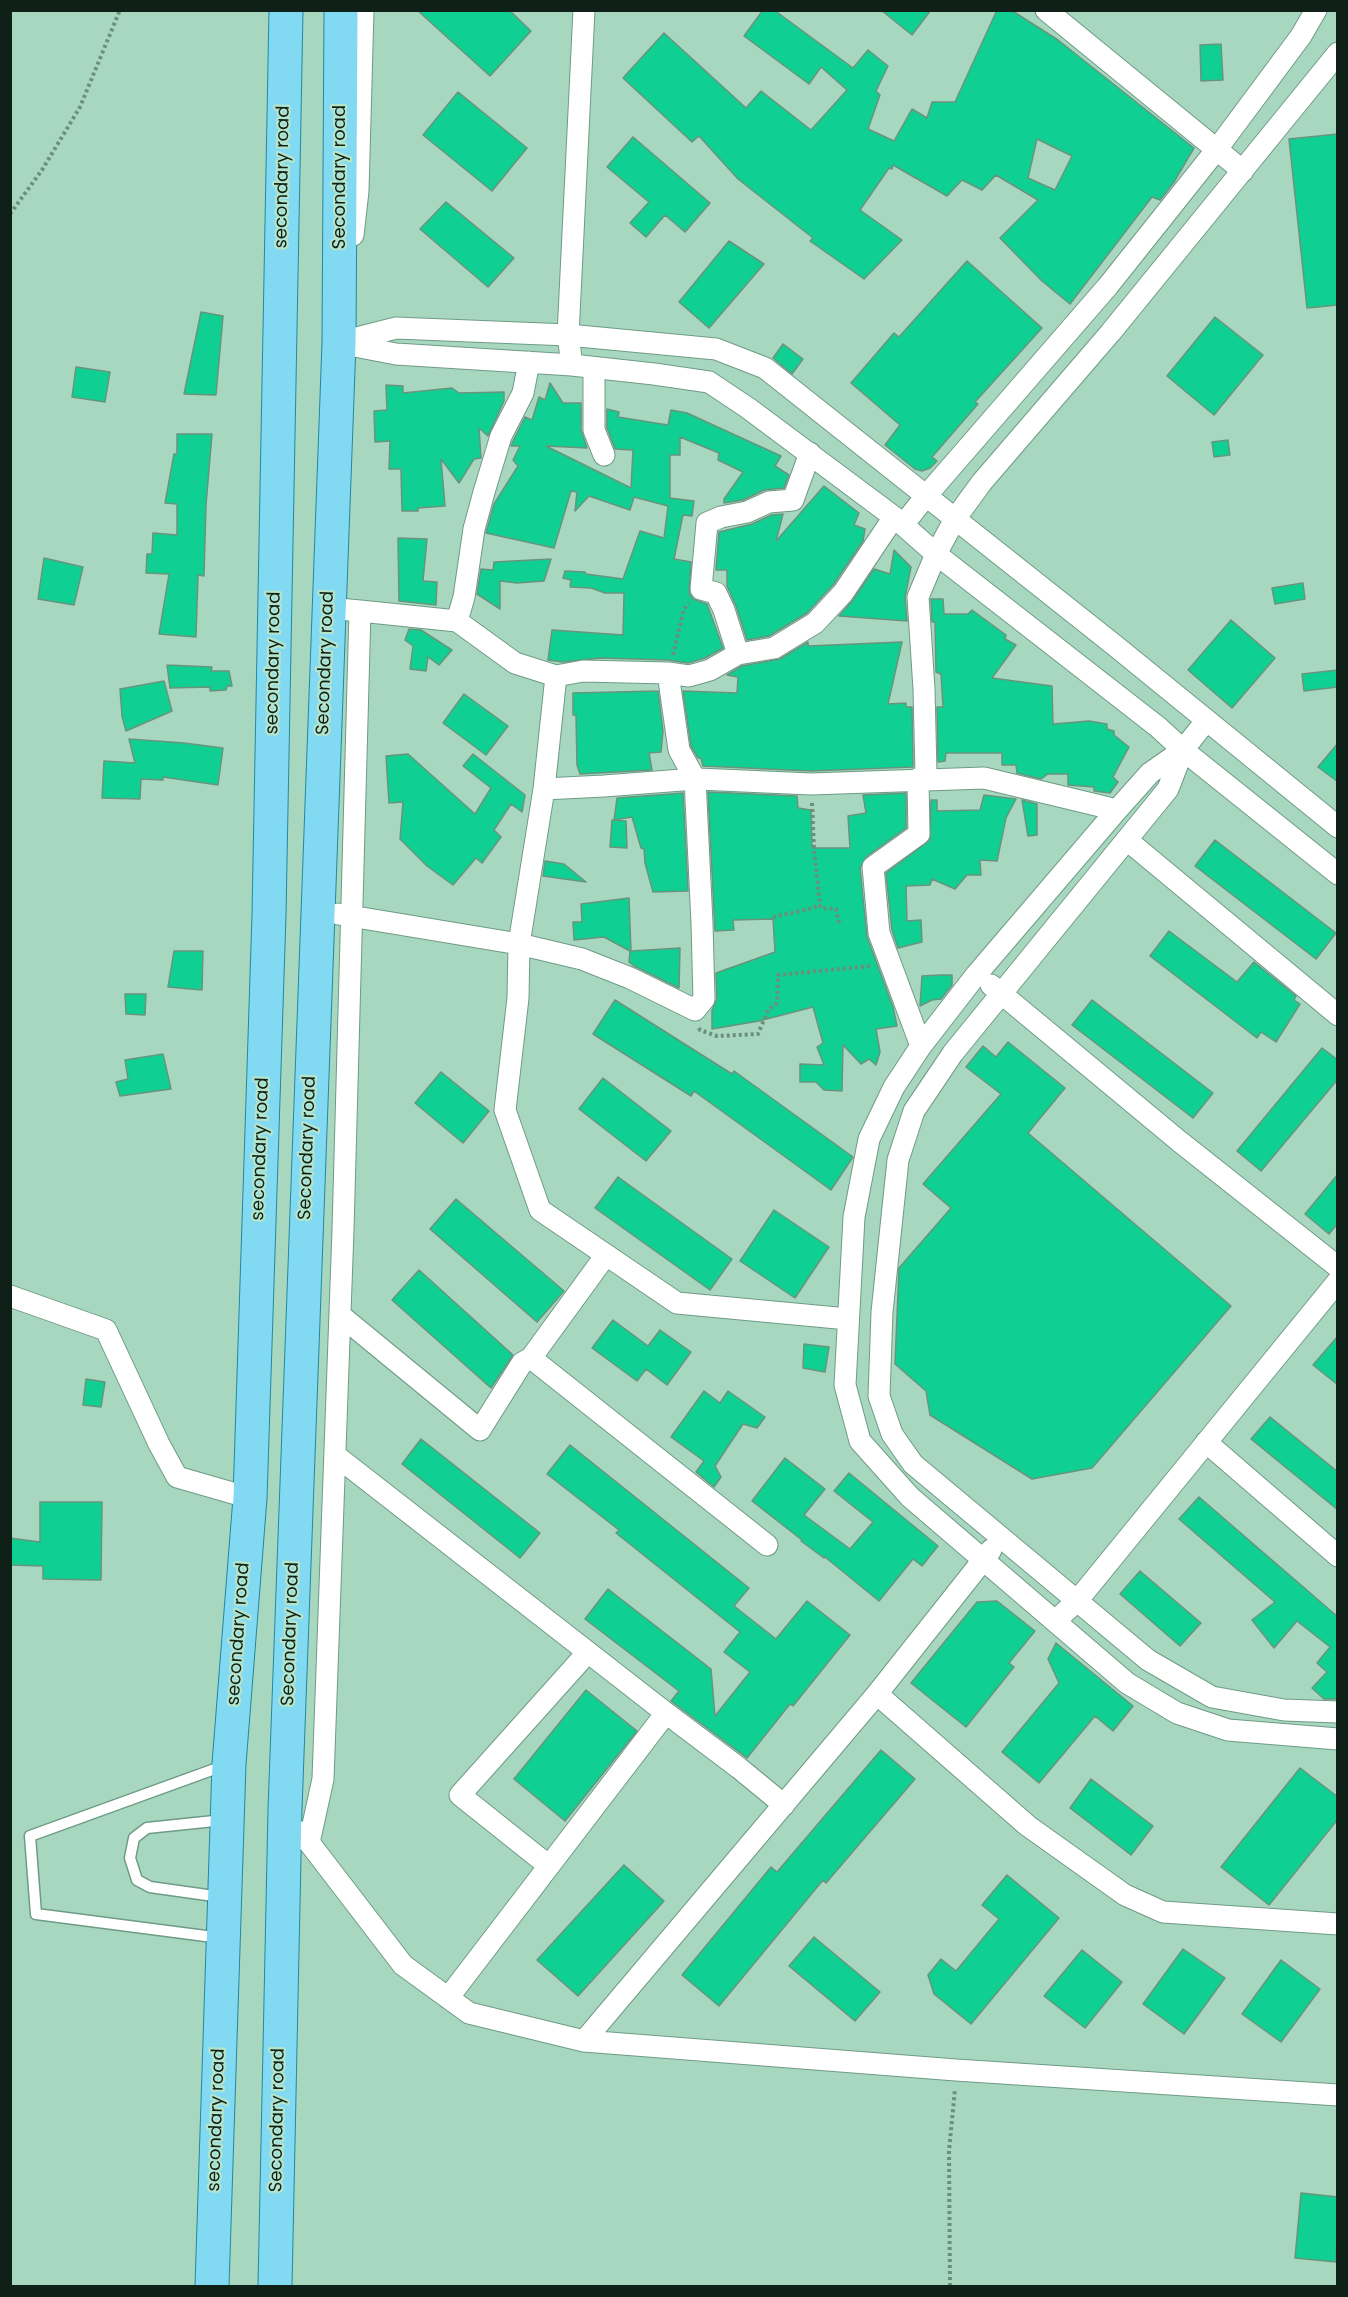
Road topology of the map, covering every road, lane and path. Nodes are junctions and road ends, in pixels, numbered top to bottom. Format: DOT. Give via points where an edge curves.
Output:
graph roads {
  1 [pos="120,10"];
  2 [pos="286,10"];
  3 [pos="341,10"];
  4 [pos="363,10"];
  5 [pos="584,10"];
  6 [pos="1046,10"];
  7 [pos="1316,10"];
  8 [pos="1338,53"];
  9 [pos="1216,149"];
  10 [pos="1243,171"];
  11 [pos="10,213"];
  12 [pos="568,335"];
  13 [pos="339,343"];
  14 [pos="529,363"];
  15 [pos="572,365"];
  16 [pos="594,368"];
  17 [pos="810,453"];
  18 [pos="604,455"];
  19 [pos="926,496"];
  20 [pos="955,519"];
  21 [pos="898,521"];
  22 [pos="936,554"];
  23 [pos="701,589"];
  24 [pos="328,608"];
  25 [pos="360,611"];
  26 [pos="457,621"];
  27 [pos="738,654"];
  28 [pos="668,673"];
  29 [pos="556,676"];
  30 [pos="1206,721"];
  31 [pos="1183,750"];
  32 [pos="695,779"];
  33 [pos="918,779"];
  34 [pos="811,784"];
  35 [pos="544,789"];
  36 [pos="1117,810"];
  37 [pos="1338,827"];
  38 [pos="1127,840"];
  39 [pos="1338,874"];
  40 [pos="820,905"];
  41 [pos="317,912"];
  42 [pos="350,915"];
  43 [pos="774,917"];
  44 [pos="839,923"];
  45 [pos="519,944"];
  46 [pos="890,963"];
  47 [pos="976,975"];
  48 [pos="1003,993"];
  49 [pos="694,1010"];
  50 [pos="1338,1016"];
  51 [pos="921,1047"];
  52 [pos="606,1255"];
  53 [pos="1338,1267"];
  54 [pos="1338,1281"];
  55 [pos="10,1296"];
  56 [pos="340,1315"];
  57 [pos="848,1319"];
  58 [pos="531,1358"];
  59 [pos="1206,1442"];
  60 [pos="335,1455"];
  61 [pos="250,1498"];
  62 [pos="1001,1537"];
  63 [pos="767,1545"];
  64 [pos="1338,1556"];
  65 [pos="983,1560"];
  66 [pos="1077,1601"];
  67 [pos="1055,1621"];
  68 [pos="588,1652"];
  69 [pos="877,1694"];
  70 [pos="1338,1712"];
  71 [pos="666,1713"];
  72 [pos="1338,1739"];
  73 [pos="229,1764"];
  74 [pos="784,1805"];
  75 [pos="285,1809"];
  76 [pos="228,1820"];
  77 [pos="309,1843"];
  78 [pos="549,1866"];
  79 [pos="225,1897"];
  80 [pos="1338,1924"];
  81 [pos="223,1938"];
  82 [pos="448,1998"];
  83 [pos="584,2041"];
  84 [pos="956,2070"];
  85 [pos="1338,2095"];
  86 [pos="212,2286"];
  87 [pos="275,2286"];
  88 [pos="950,2286"];
  1 -- 11 [label="path" via="80,107 42,170"];
  2 -- 61 [label="main road, secondary road" via="269,915"];
  3 -- 13 [label="main road, Secondary road"];
  4 -- 13 [label="street" via="358,191"];
  5 -- 12 [label="street"];
  6 -- 9 [label="street"];
  7 -- 9 [label="street" via="1301,36"];
  8 -- 10 [label="street"];
  9 -- 10 [label="street"];
  9 -- 19 [label="street" via="1108,286"];
  10 -- 20 [label="street"];
  12 -- 13 [label="street" via="396,328"];
  12 -- 15 [label="street"];
  12 -- 19 [label="street" via="716,349 765,368"];
  13 -- 14 [label="street" via="396,354"];
  13 -- 24 [label="main road, Secondary road"];
  14 -- 15 [label="street"];
  14 -- 26 [label="street" via="523,393 501,436 484,492"];
  15 -- 16 [label="street"];
  16 -- 17 [label="street" via="709,382"];
  16 -- 18 [label="street" via="594,430"];
  17 -- 21 [label="street"];
  17 -- 23 [label="street" via="792,500 769,502 707,523"];
  19 -- 20 [label="street"];
  19 -- 21 [label="street"];
  20 -- 22 [label="street"];
  20 -- 30 [label="street"];
  21 -- 22 [label="street"];
  21 -- 27 [label="street" via="815,623 774,648"];
  22 -- 31 [label="street"];
  22 -- 33 [label="street" via="918,597 926,774"];
  23 -- 27 [label="street" via="716,593"];
  23 -- 28 [label="path" via="684,609"];
  24 -- 25 [label="street"];
  24 -- 41 [label="main road, Secondary road"];
  25 -- 26 [label="street"];
  25 -- 42 [label="street"];
  26 -- 29 [label="street" via="516,663"];
  27 -- 28 [label="street" via="710,670 689,676"];
  28 -- 29 [label="street" via="583,671"];
  28 -- 32 [label="street" via="679,750"];
  29 -- 35 [label="street"];
  30 -- 31 [label="street"];
  30 -- 37 [label="street"];
  31 -- 36 [label="street" via="1150,773"];
  31 -- 38 [label="street" via="1168,789"];
  31 -- 39 [label="street"];
  32 -- 34 [label="street"];
  32 -- 35 [label="street"];
  32 -- 49 [label="street" via="704,999"];
  33 -- 34 [label="street"];
  33 -- 36 [label="street" via="984,778"];
  33 -- 46 [label="street" via="919,834 873,867 879,933"];
  34 -- 40 [label="path"];
  35 -- 45 [label="street"];
  36 -- 47 [label="street"];
  38 -- 48 [label="street"];
  38 -- 50 [label="street"];
  40 -- 43 [label="path"];
  40 -- 44 [label="path" via="836,909"];
  41 -- 42 [label="street"];
  41 -- 75 [label="main road, Secondary road"];
  42 -- 45 [label="street"];
  42 -- 56 [label="street"];
  45 -- 49 [label="street" via="582,959"];
  45 -- 52 [label="street" via="518,998 505,1110 540,1210"];
  46 -- 49 [label="path" via="778,975 777,1003 768,1010 758,1034 717,1036 700,1030"];
  46 -- 51 [label="street"];
  47 -- 48 [label="street"];
  47 -- 51 [label="street"];
  48 -- 53 [label="street" via="1179,1141"];
  48 -- 62 [label="street" via="953,1053 914,1111 898,1160 882,1312 879,1396 892,1434 913,1464"];
  51 -- 57 [label="street" via="894,1087 869,1139 854,1217"];
  52 -- 57 [label="street" via="677,1303"];
  52 -- 58 [label="street"];
  54 -- 59 [label="street"];
  55 -- 61 [label="street" via="106,1330 177,1477"];
  56 -- 58 [label="street" via="480,1430 522,1363"];
  56 -- 60 [label="street"];
  57 -- 65 [label="street" via="845,1385 860,1441 910,1497"];
  58 -- 63 [label="street"];
  59 -- 64 [label="street"];
  59 -- 66 [label="street"];
  60 -- 68 [label="street"];
  60 -- 77 [label="street" via="323,1779"];
  61 -- 73 [label="main road, secondary road"];
  62 -- 65 [label="street"];
  62 -- 66 [label="street"];
  65 -- 67 [label="street"];
  65 -- 69 [label="street"];
  66 -- 67 [label="street"];
  66 -- 70 [label="street" via="1149,1660 1212,1697 1284,1710"];
  67 -- 72 [label="street" via="1127,1683 1177,1713 1228,1730"];
  68 -- 71 [label="street"];
  68 -- 78 [label="street" via="460,1795"];
  69 -- 74 [label="street"];
  69 -- 80 [label="street" via="1028,1826 1125,1895 1163,1912"];
  71 -- 74 [label="street"];
  71 -- 78 [label="street"];
  73 -- 76 [label="main road, secondary road"];
  73 -- 81 [label="lane" via="30,1836 36,1914"];
  74 -- 83 [label="street"];
  75 -- 77 [label="street"];
  75 -- 87 [label="main road, Secondary road"];
  76 -- 79 [label="main road, secondary road"];
  76 -- 79 [label="lane" via="147,1828 134,1838 130,1858 137,1880 150,1887"];
  77 -- 82 [label="street" via="403,1965"];
  78 -- 82 [label="street"];
  79 -- 81 [label="main road, secondary road"];
  81 -- 86 [label="main road, secondary road"];
  82 -- 83 [label="street" via="469,2013"];
  83 -- 84 [label="street"];
  84 -- 85 [label="street"];
  84 -- 88 [label="path" via="949,2151"];
}
